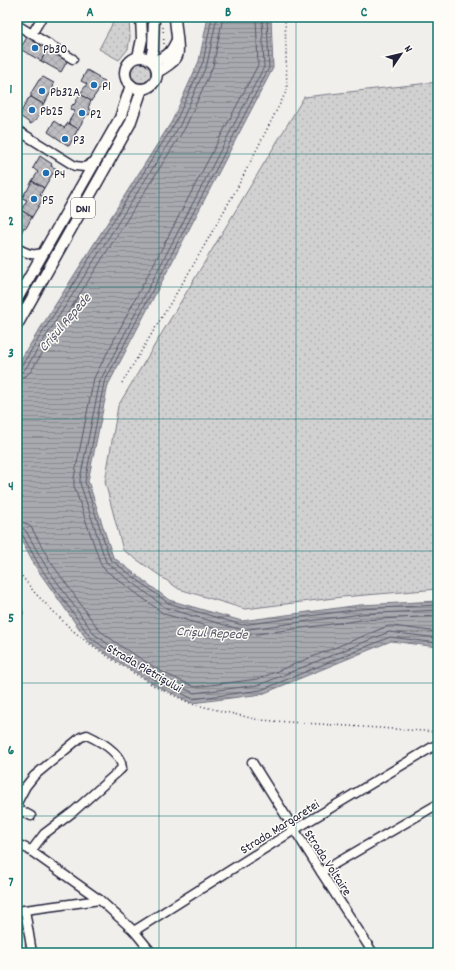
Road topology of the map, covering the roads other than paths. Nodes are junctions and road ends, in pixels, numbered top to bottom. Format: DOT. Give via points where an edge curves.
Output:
graph roads {
  1 [pos="42,17"];
  2 [pos="141,17"];
  3 [pos="154,17"];
  4 [pos="175,17"];
  5 [pos="17,25"];
  6 [pos="32,34"];
  7 [pos="177,40"];
  8 [pos="153,49"];
  9 [pos="169,52"];
  10 [pos="138,57"];
  11 [pos="73,59"];
  12 [pos="151,61"];
  13 [pos="157,72"];
  14 [pos="131,85"];
  15 [pos="142,89"];
  16 [pos="17,130"];
  17 [pos="96,160"];
  18 [pos="75,166"];
  19 [pos="83,183"];
  20 [pos="20,249"];
  21 [pos="44,252"];
  22 [pos="35,268"];
  23 [pos="17,299"];
  24 [pos="17,325"];
  25 [pos="438,745"];
  26 [pos="252,762"];
  27 [pos="438,804"];
  28 [pos="31,816"];
  29 [pos="294,830"];
  30 [pos="17,844"];
  31 [pos="31,851"];
  32 [pos="321,872"];
  33 [pos="100,900"];
  34 [pos="21,911"];
  35 [pos="134,931"];
  36 [pos="32,953"];
  37 [pos="152,953"];
  38 [pos="373,953"];
  1 -- 6 [label="street"];
  2 -- 10 [label="main road" via="142,39"];
  3 -- 8 [label="main road"];
  4 -- 7 [label="main road"];
  5 -- 6 [label="street"];
  6 -- 11 [label="street"];
  7 -- 9 [label="main road"];
  7 -- 13 [label="main road" via="178,56"];
  8 -- 9 [label="main road" via="158,53"];
  8 -- 12 [label="main road"];
  9 -- 12 [label="main road" via="167,56"];
  10 -- 12 [label="main road"];
  10 -- 14 [label="main road" via="129,62 125,71"];
  12 -- 13 [label="main road"];
  13 -- 15 [label="main road, DN1" via="151,85"];
  14 -- 15 [label="main road"];
  14 -- 17 [label="main road, DN1" via="120,118"];
  15 -- 24 [label="main road, DN1" via="130,124"];
  16 -- 18 [label="street"];
  17 -- 18 [label="street" via="85,167"];
  17 -- 19 [label="main road, DN1"];
  18 -- 19 [label="street"];
  19 -- 21 [label="main road, DN1"];
  20 -- 21 [label="street" via="33,255"];
  20 -- 22 [label="street"];
  21 -- 22 [label="main road, DN1"];
  22 -- 23 [label="main road, DN1"];
  25 -- 29 [label="street, Strada Margaretei"];
  26 -- 29 [label="street, Strada Voltaire"];
  27 -- 32 [label="street"];
  28 -- 31 [label="street" via="20,810 17,803 26,786 34,776 81,737 87,735 117,755 122,768 74,812 44,834"];
  29 -- 32 [label="street, Strada Voltaire"];
  29 -- 35 [label="street, Strada Margaretei"];
  30 -- 31 [label="street"];
  31 -- 33 [label="street"];
  32 -- 38 [label="street, Strada Voltaire"];
  33 -- 34 [label="street"];
  33 -- 35 [label="street"];
  34 -- 36 [label="street"];
  35 -- 37 [label="street"];
}
